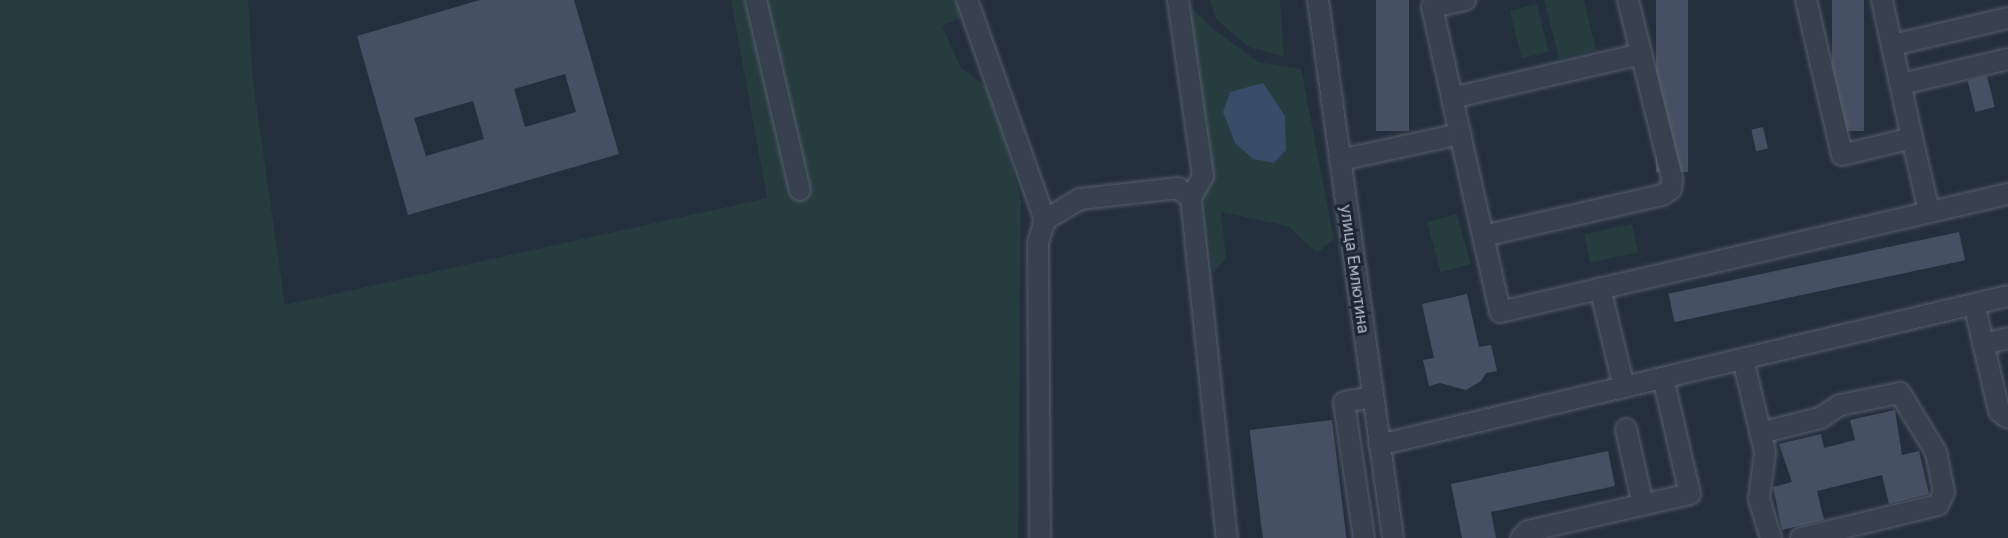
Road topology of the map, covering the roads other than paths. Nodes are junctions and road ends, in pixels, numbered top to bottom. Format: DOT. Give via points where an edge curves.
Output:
graph roads {
  1 [pos="756,0"];
  2 [pos="967,0"];
  3 [pos="1178,0"];
  4 [pos="1318,0"];
  5 [pos="1465,0"];
  6 [pos="1628,0"];
  7 [pos="1806,0"];
  8 [pos="1882,0"];
  9 [pos="2008,18"];
  10 [pos="1893,45"];
  11 [pos="1641,54"];
  12 [pos="2008,59"];
  13 [pos="1902,84"];
  14 [pos="1452,98"];
  15 [pos="1460,134"];
  16 [pos="1912,138"];
  17 [pos="1340,160"];
  18 [pos="800,190"];
  19 [pos="2008,194"];
  20 [pos="1191,198"];
  21 [pos="1929,211"];
  22 [pos="1045,220"];
  23 [pos="1483,236"];
  24 [pos="1600,288"];
  25 [pos="2008,296"];
  26 [pos="1974,304"];
  27 [pos="2008,338"];
  28 [pos="1983,344"];
  29 [pos="1743,359"];
  30 [pos="1663,378"];
  31 [pos="1624,387"];
  32 [pos="1372,398"];
  33 [pos="2008,418"];
  34 [pos="1626,429"];
  35 [pos="1760,433"];
  36 [pos="1379,445"];
  37 [pos="1643,505"];
  38 [pos="1558,532"];
  39 [pos="1040,538"];
  40 [pos="1227,538"];
  41 [pos="1364,538"];
  42 [pos="1393,538"];
  43 [pos="1521,538"];
  44 [pos="1771,538"];
  45 [pos="1801,538"];
  1 -- 18 [label="street"];
  2 -- 22 [label="street"];
  3 -- 20 [label="street" via="1203,176"];
  4 -- 17 [label="street, улица Емлютина"];
  5 -- 14 [label="street" via="1432,8"];
  6 -- 11 [label="street"];
  7 -- 16 [label="street" via="1842,155"];
  8 -- 10 [label="street"];
  9 -- 10 [label="street"];
  10 -- 13 [label="street"];
  11 -- 14 [label="street"];
  11 -- 23 [label="street" via="1672,178 1671,189 1662,195"];
  12 -- 13 [label="street"];
  13 -- 16 [label="street"];
  14 -- 15 [label="street"];
  15 -- 17 [label="street"];
  15 -- 23 [label="street"];
  16 -- 21 [label="street"];
  17 -- 32 [label="street, улица Емлютина"];
  19 -- 21 [label="street"];
  20 -- 22 [label="street" via="1178,188 1080,199"];
  20 -- 40 [label="street"];
  21 -- 24 [label="street"];
  22 -- 39 [label="street" via="1038,243"];
  23 -- 24 [label="street" via="1500,312"];
  24 -- 31 [label="street"];
  25 -- 26 [label="street"];
  26 -- 28 [label="street"];
  26 -- 29 [label="street"];
  27 -- 28 [label="street"];
  28 -- 33 [label="street" via="1999,411"];
  29 -- 30 [label="street"];
  29 -- 35 [label="street"];
  30 -- 31 [label="street"];
  30 -- 37 [label="street" via="1690,494"];
  31 -- 36 [label="street"];
  32 -- 36 [label="street, улица Емлютина"];
  32 -- 41 [label="street" via="1344,402"];
  34 -- 37 [label="street"];
  35 -- 44 [label="street" via="1765,452 1759,499"];
  35 -- 45 [label="street" via="1820,418 1840,405 1900,393 1936,452 1944,492 1938,505"];
  36 -- 42 [label="street, улица Емлютина"];
  37 -- 38 [label="street"];
  38 -- 43 [label="street" via="1528,531"];
}
